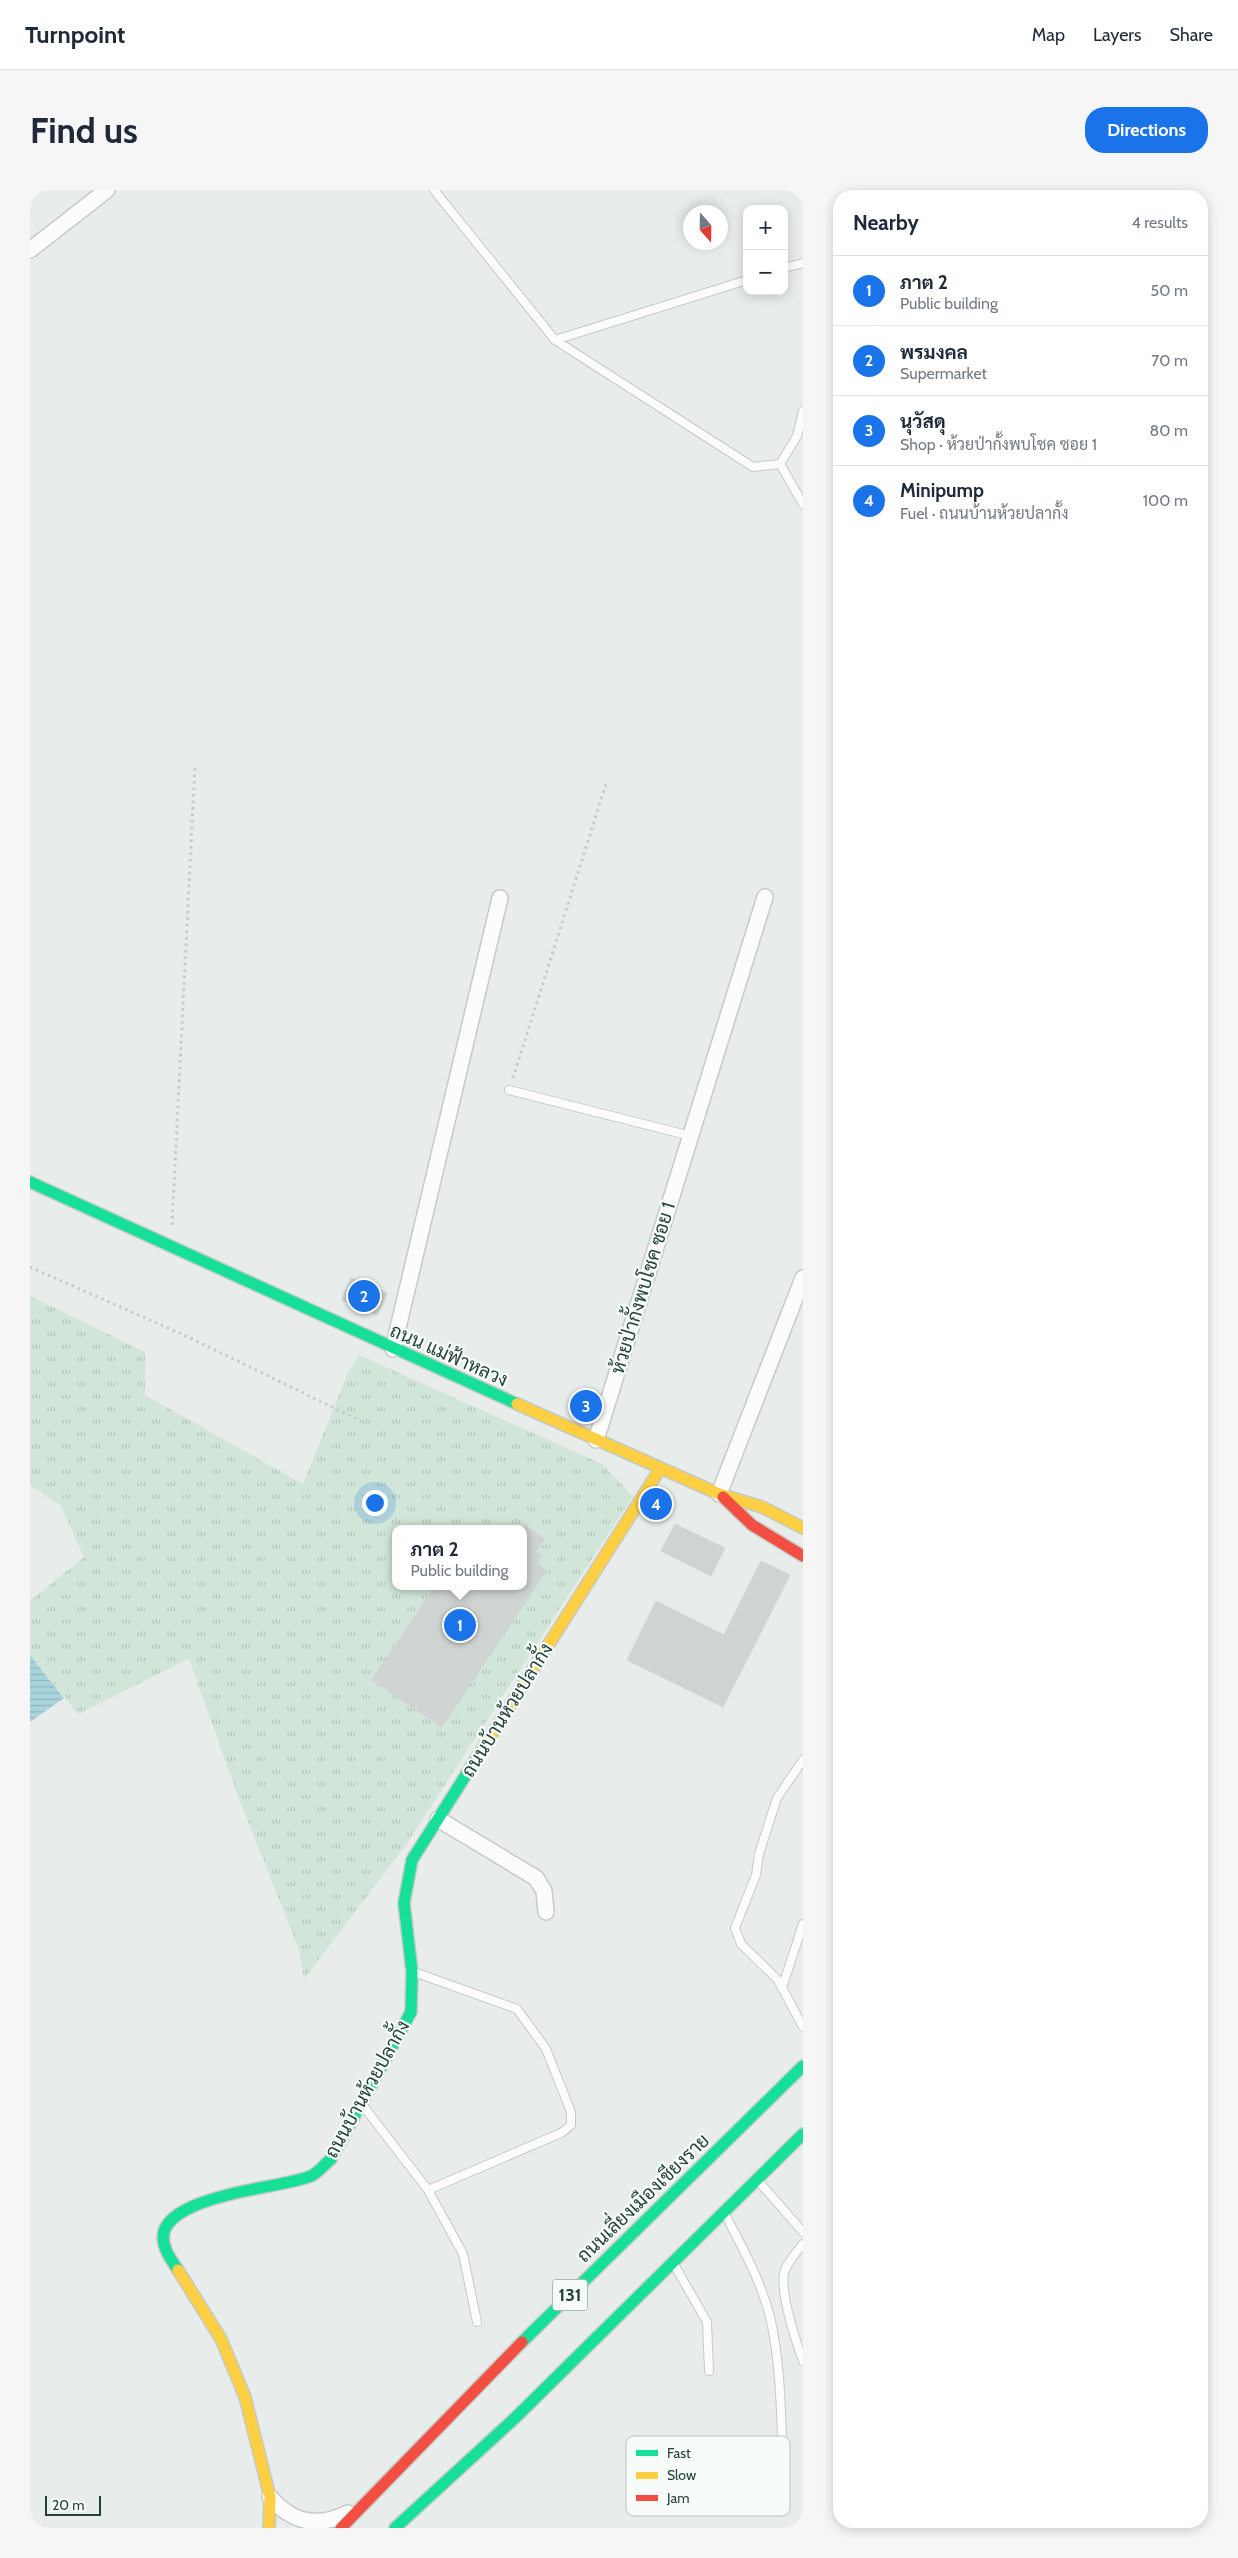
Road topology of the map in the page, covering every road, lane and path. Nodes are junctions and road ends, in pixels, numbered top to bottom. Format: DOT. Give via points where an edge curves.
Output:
graph roads {
  1 [pos="107,190"];
  2 [pos="434,190"];
  3 [pos="30,250"];
  4 [pos="803,263"];
  5 [pos="788,267"];
  6 [pos="743,281"];
  7 [pos="555,340"];
  8 [pos="803,411"];
  9 [pos="780,464"];
  10 [pos="803,504"];
  11 [pos="195,765"];
  12 [pos="606,784"];
  13 [pos="765,897"];
  14 [pos="500,898"];
  15 [pos="509,1090"];
  16 [pos="691,1136"];
  17 [pos="30,1182"];
  18 [pos="171,1246"];
  19 [pos="30,1266"];
  20 [pos="803,1278"];
  21 [pos="393,1349"];
  22 [pos="367,1424"];
  23 [pos="596,1440"];
  24 [pos="660,1469"];
  25 [pos="719,1494"];
  26 [pos="803,1528"];
  27 [pos="803,1556"];
  28 [pos="803,1760"];
  29 [pos="438,1819"];
  30 [pos="546,1912"];
  31 [pos="803,1924"];
  32 [pos="412,1972"];
  33 [pos="782,1988"];
  34 [pos="803,2027"];
  35 [pos="803,2066"];
  36 [pos="362,2105"];
  37 [pos="803,2134"];
  38 [pos="757,2179"];
  39 [pos="428,2190"];
  40 [pos="724,2212"];
  41 [pos="803,2232"];
  42 [pos="803,2244"];
  43 [pos="673,2262"];
  44 [pos="477,2322"];
  45 [pos="803,2361"];
  46 [pos="709,2371"];
  47 [pos="781,2436"];
  48 [pos="270,2497"];
  49 [pos="367,2503"];
  50 [pos="398,2527"];
  51 [pos="270,2528"];
  52 [pos="341,2528"];
  1 -- 3 [label="street"];
  2 -- 7 [label="lane"];
  4 -- 5 [label="lane"];
  6 -- 7 [label="lane"];
  7 -- 9 [label="lane" via="753,467"];
  8 -- 9 [label="lane" via="797,436"];
  9 -- 10 [label="lane"];
  11 -- 18 [label="path"];
  12 -- 15 [label="path"];
  13 -- 16 [label="street, ห้วยป่ากั้งพบโชค ซอย 1"];
  14 -- 21 [label="street"];
  15 -- 16 [label="lane"];
  16 -- 23 [label="street, ห้วยป่ากั้งพบโชค ซอย 1"];
  17 -- 18 [label="main road, ถนน แม่ฟ้าหลวง"];
  18 -- 21 [label="main road, ถนน แม่ฟ้าหลวง"];
  19 -- 22 [label="path" via="184,1335"];
  20 -- 25 [label="street"];
  21 -- 23 [label="main road, ถนน แม่ฟ้าหลวง"];
  23 -- 24 [label="main road, ถนน แม่ฟ้าหลวง"];
  24 -- 25 [label="main road, ถนน แม่ฟ้าหลวง"];
  24 -- 29 [label="main road, ถนนบ้านห้วยปลากั้ง"];
  25 -- 26 [label="main road" via="762,1507"];
  25 -- 27 [label="main road" via="752,1525"];
  28 -- 33 [label="lane" via="777,1798 759,1854 756,1875 735,1928 741,1944"];
  29 -- 30 [label="street" via="536,1878 544,1891"];
  29 -- 32 [label="main road, ถนนบ้านห้วยปลากั้ง" via="412,1860 404,1903"];
  31 -- 33 [label="lane"];
  32 -- 36 [label="main road, ถนนบ้านห้วยปลากั้ง" via="411,2012"];
  32 -- 39 [label="lane" via="518,2009 546,2049 570,2112 571,2125 561,2134"];
  33 -- 34 [label="lane"];
  35 -- 49 [label="main road, ถนนเลี่ยงเมืองเชียงราย / 131" via="470,2393"];
  36 -- 39 [label="lane"];
  36 -- 48 [label="main road, ถนนบ้านห้วยปลากั้ง" via="331,2159 311,2176 197,2203 177,2215 165,2231 164,2249 221,2339 245,2398"];
  37 -- 38 [label="main road, 131"];
  38 -- 40 [label="main road, 131"];
  38 -- 41 [label="lane"];
  39 -- 44 [label="lane" via="463,2254"];
  40 -- 43 [label="main road, 131"];
  40 -- 47 [label="lane" via="752,2266 770,2318 777,2357"];
  42 -- 45 [label="lane" via="788,2263 784,2276 791,2327"];
  43 -- 46 [label="lane" via="707,2322"];
  43 -- 50 [label="main road, 131" via="514,2419"];
  48 -- 49 [label="street" via="283,2512 310,2523 333,2521"];
  48 -- 51 [label="main road, ถนนบ้านห้วยปลากั้ง"];
  49 -- 52 [label="main road, ถนนเลี่ยงเมืองเชียงราย / 131"];
}
